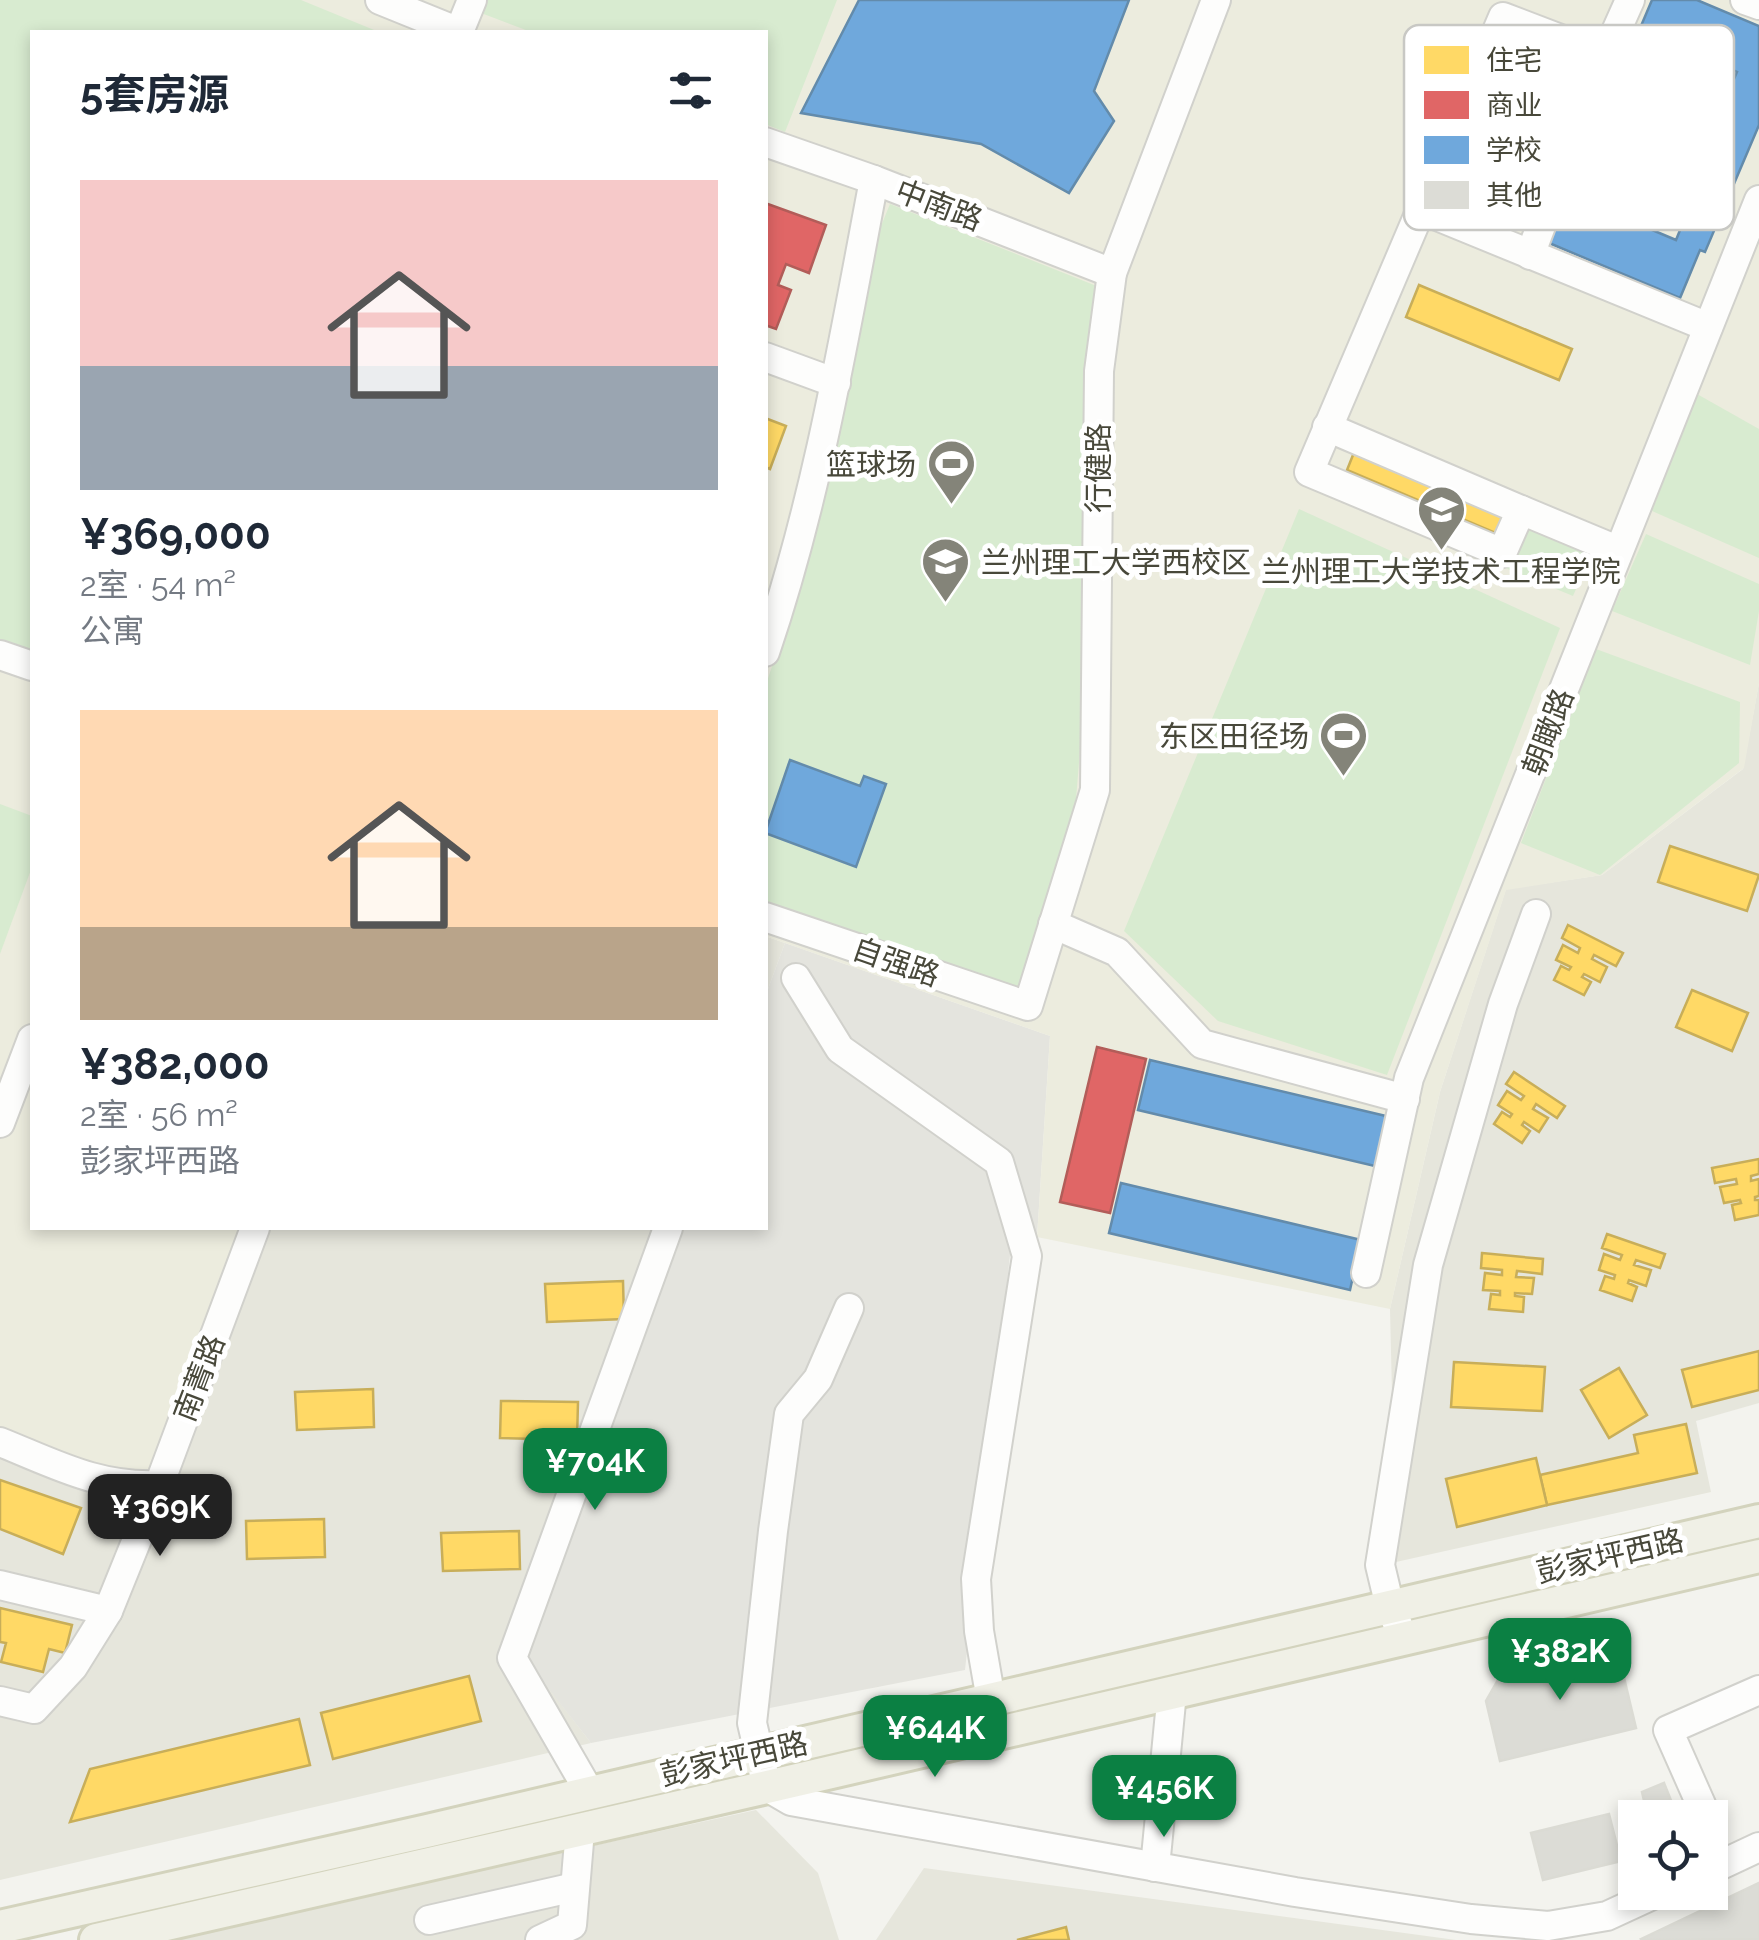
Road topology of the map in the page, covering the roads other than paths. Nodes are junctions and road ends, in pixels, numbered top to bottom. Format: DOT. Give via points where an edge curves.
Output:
graph roads {
  1 [pos="380,0"];
  2 [pos="472,0"];
  3 [pos="1216,0"];
  4 [pos="1630,0"];
  5 [pos="1500,25"];
  6 [pos="1524,25"];
  7 [pos="1619,25"];
  8 [pos="454,30"];
  9 [pos="460,30"];
  10 [pos="768,143"];
  11 [pos="874,180"];
  12 [pos="1759,200"];
  13 [pos="1411,230"];
  14 [pos="1470,230"];
  15 [pos="1539,230"];
  16 [pos="1530,255"];
  17 [pos="1112,273"];
  18 [pos="1708,328"];
  19 [pos="768,358"];
  20 [pos="836,383"];
  21 [pos="1327,428"];
  22 [pos="1521,510"];
  23 [pos="1617,550"];
  24 [pos="768,643"];
  25 [pos="0,655"];
  26 [pos="30,665"];
  27 [pos="1536,914"];
  28 [pos="768,918"];
  29 [pos="1053,924"];
  30 [pos="796,978"];
  31 [pos="1028,1006"];
  32 [pos="30,1044"];
  33 [pos="1405,1099"];
  34 [pos="0,1123"];
  35 [pos="254,1230"];
  36 [pos="667,1230"];
  37 [pos="1366,1273"];
  38 [pos="849,1308"];
  39 [pos="0,1442"];
  40 [pos="159,1485"];
  41 [pos="1759,1521"];
  42 [pos="1757,1560"];
  43 [pos="0,1584"];
  44 [pos="1390,1607"];
  45 [pos="108,1611"];
  46 [pos="1404,1638"];
  47 [pos="1759,1690"];
  48 [pos="1172,1692"];
  49 [pos="991,1700"];
  50 [pos="0,1701"];
  51 [pos="759,1754"];
  52 [pos="768,1788"];
  53 [pos="590,1793"];
  54 [pos="1700,1800"];
  55 [pos="580,1830"];
  56 [pos="1759,1848"];
  57 [pos="1728,1862"];
  58 [pos="1154,1867"];
  59 [pos="575,1887"];
  60 [pos="1620,1910"];
  61 [pos="429,1920"];
  62 [pos="0,1926"];
  63 [pos="96,1940"];
  64 [pos="540,1940"];
  1 -- 8 [label="street"];
  2 -- 9 [label="street"];
  3 -- 17 [label="street, 行健路"];
  4 -- 7 [label="street"];
  5 -- 6 [label="street" via="1503,17"];
  10 -- 11 [label="street, 中南路"];
  11 -- 17 [label="street, 中南路"];
  11 -- 20 [label="street"];
  12 -- 18 [label="street, 朝瞰路"];
  13 -- 21 [label="street"];
  14 -- 16 [label="street"];
  15 -- 16 [label="street"];
  16 -- 18 [label="street"];
  17 -- 29 [label="street, 行健路" via="1099,371 1095,790"];
  18 -- 23 [label="street, 朝瞰路"];
  19 -- 20 [label="street"];
  20 -- 24 [label="street"];
  21 -- 22 [label="street"];
  21 -- 22 [label="street" via="1309,472 1502,553"];
  22 -- 23 [label="street"];
  23 -- 33 [label="street, 朝瞰路"];
  25 -- 26 [label="street"];
  27 -- 44 [label="street" via="1503,1004 1428,1265 1380,1566"];
  28 -- 31 [label="street, 自强路"];
  29 -- 31 [label="street, 行健路"];
  29 -- 33 [label="street" via="1117,952 1202,1044"];
  30 -- 49 [label="street" via="840,1049 998,1162 1028,1256 976,1579"];
  32 -- 34 [label="street"];
  33 -- 37 [label="street, 朝瞰路"];
  35 -- 40 [label="street, 南菁路"];
  36 -- 53 [label="street" via="512,1658"];
  38 -- 51 [label="street" via="818,1379 789,1414 752,1722"];
  39 -- 40 [label="street" via="92,1478 126,1487"];
  40 -- 45 [label="street, 南菁路"];
  41 -- 44 [label="main road, 彭家坪西路"];
  42 -- 46 [label="main road, 彭家坪西路"];
  43 -- 45 [label="street"];
  44 -- 46 [label="street"];
  44 -- 49 [label="main road, 彭家坪西路"];
  45 -- 50 [label="street, 南菁路" via="73,1668 34,1708"];
  46 -- 48 [label="main road, 彭家坪西路"];
  47 -- 54 [label="street" via="1668,1730"];
  48 -- 52 [label="main road, 彭家坪西路"];
  48 -- 58 [label="street"];
  49 -- 51 [label="main road, 彭家坪西路"];
  51 -- 52 [label="street"];
  51 -- 53 [label="main road, 彭家坪西路"];
  52 -- 55 [label="main road, 彭家坪西路"];
  52 -- 58 [label="street" via="791,1801"];
  53 -- 62 [label="main road, 彭家坪西路"];
  55 -- 59 [label="street"];
  55 -- 63 [label="main road, 彭家坪西路"];
  56 -- 57 [label="street"];
  58 -- 60 [label="street" via="1471,1920 1548,1926"];
  59 -- 61 [label="street"];
  59 -- 64 [label="street" via="572,1925"];
}
